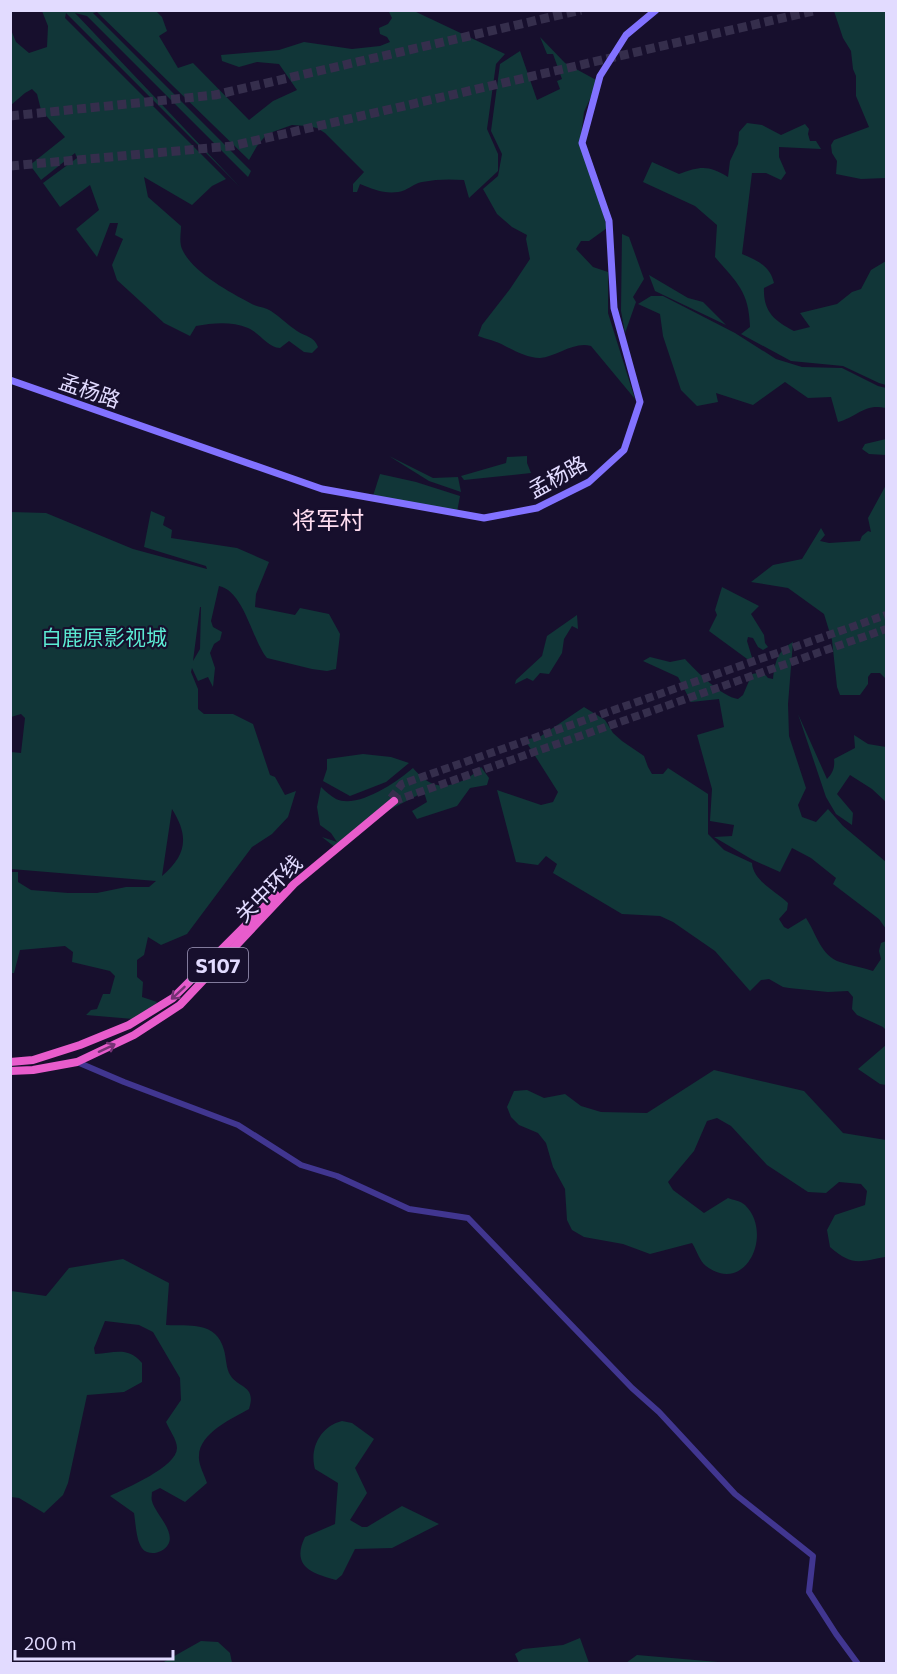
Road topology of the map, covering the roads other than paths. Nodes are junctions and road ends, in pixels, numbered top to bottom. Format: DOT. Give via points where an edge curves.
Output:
graph roads {
  1 [pos="656,10"];
  2 [pos="10,380"];
  3 [pos="10,1062"];
  4 [pos="77,1062"];
  5 [pos="10,1071"];
  6 [pos="858,1664"];
  1 -- 2 [label="main road, 孟杨路" via="626,35 600,76 582,143 609,221 614,308 640,402 624,450 589,482 537,508 484,518 322,489"];
  4 -- 3 [label="highway, 关中环线 / S107, one-way" via="134,1035 180,1005 294,884 393,800 291,880 173,998 129,1025 80,1045 33,1060"];
  4 -- 5 [label="highway, 关中环线 / S107"];
  4 -- 6 [label="street" via="238,1125 301,1165 337,1176 410,1209 468,1218 735,1494 813,1556 809,1592"];
}
